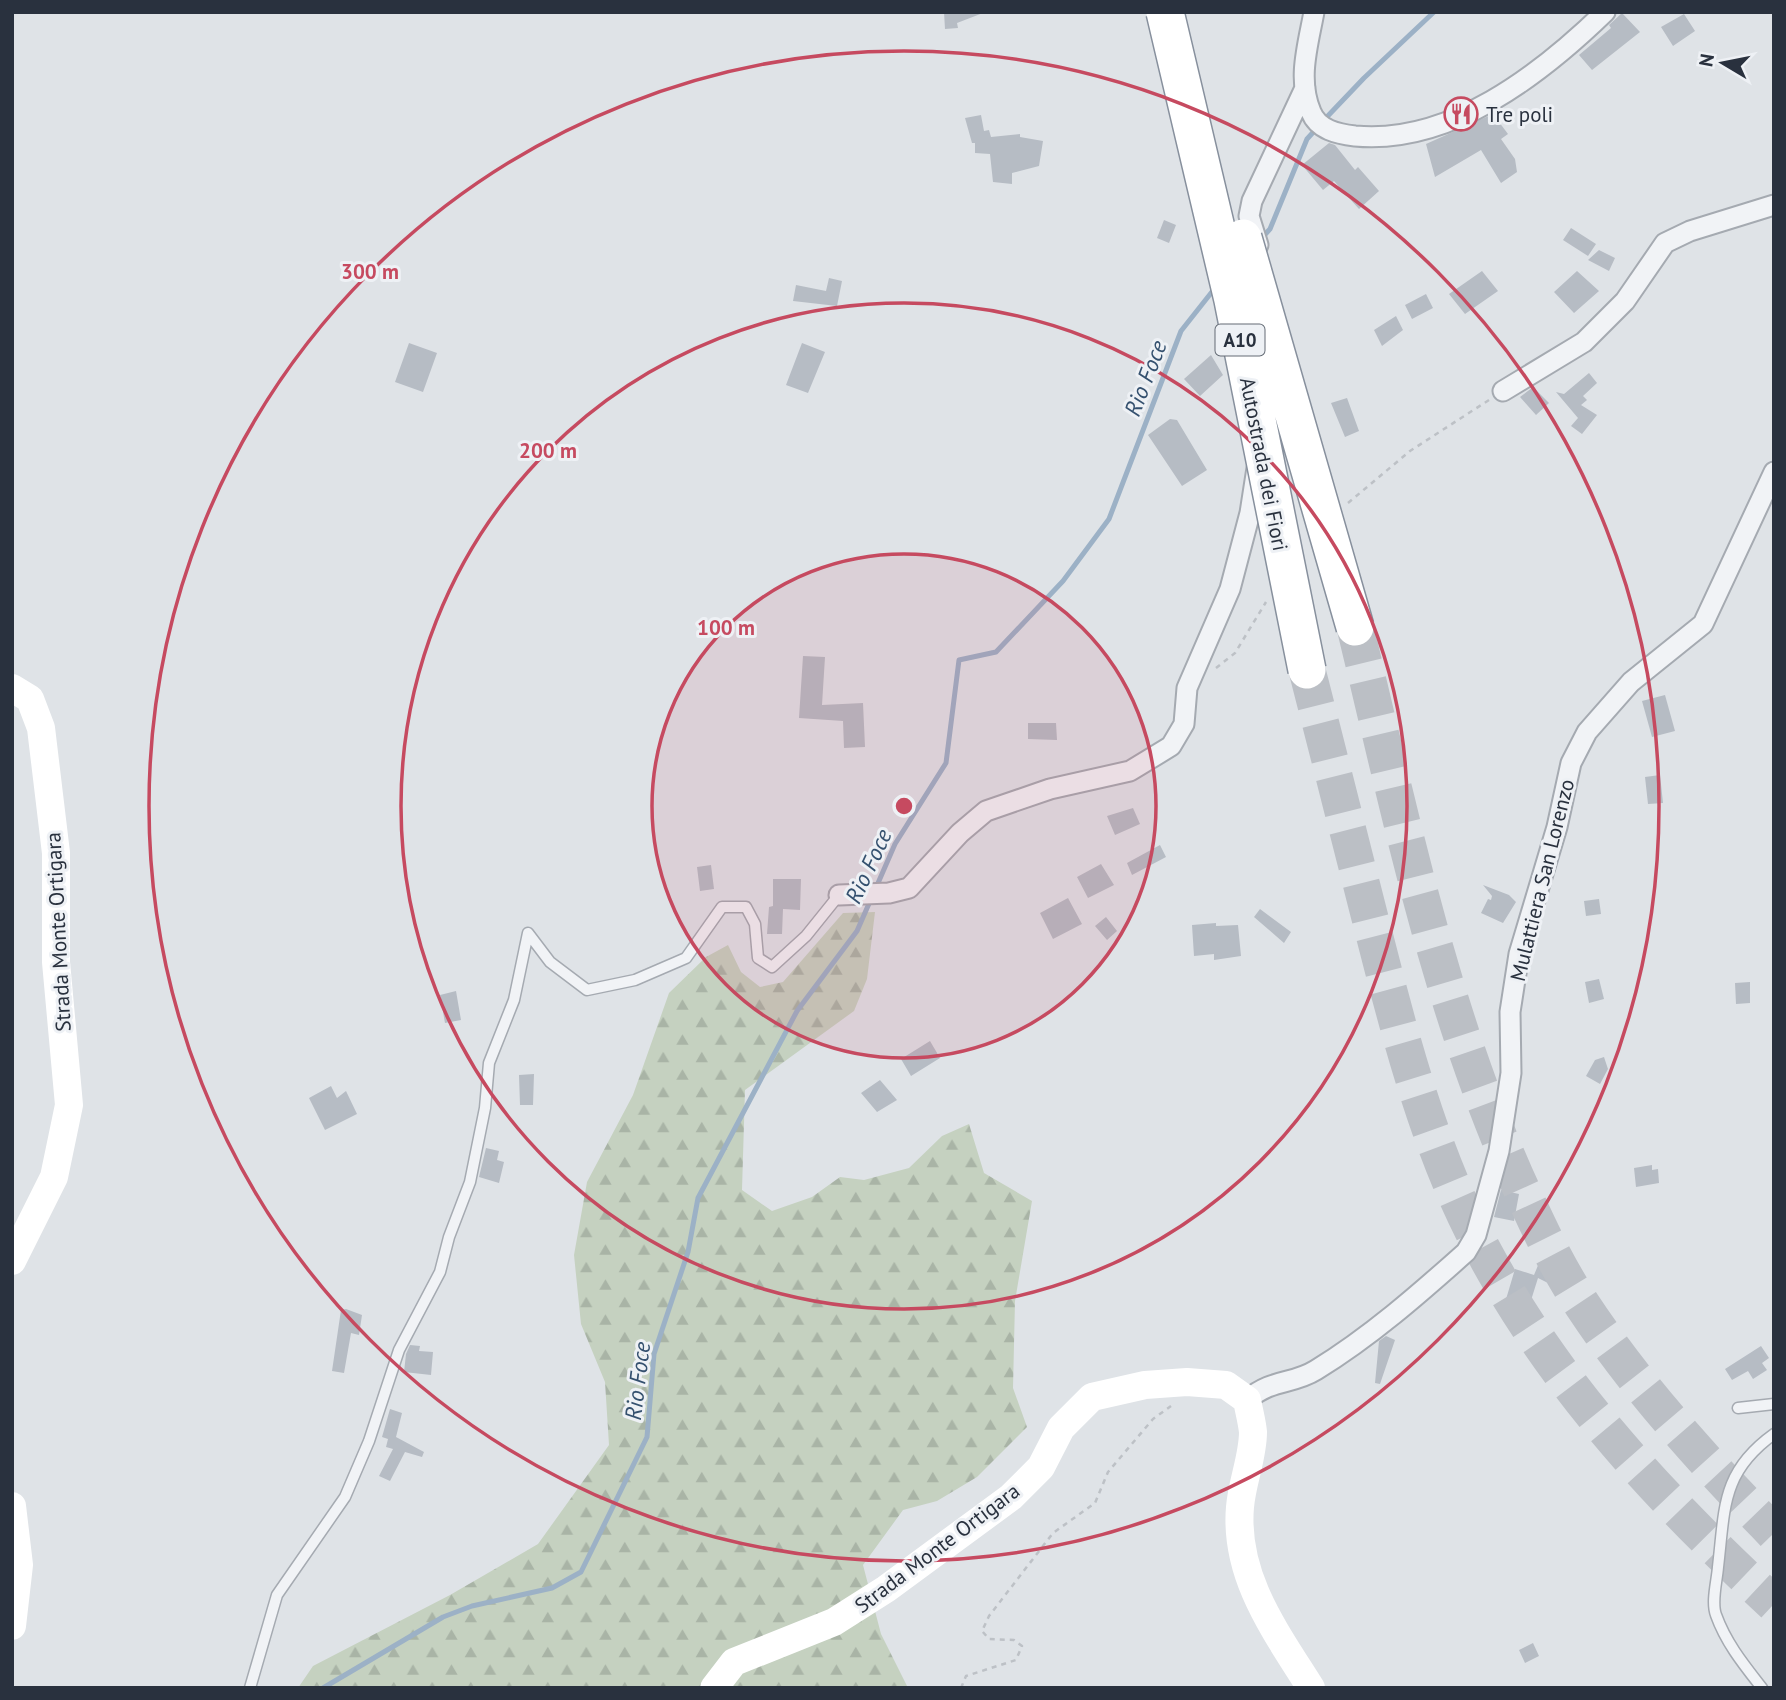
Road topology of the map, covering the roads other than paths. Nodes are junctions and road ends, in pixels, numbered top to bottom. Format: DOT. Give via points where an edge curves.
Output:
graph roads {
  1 [pos="1164,12"];
  2 [pos="1188,12"];
  3 [pos="1314,12"];
  4 [pos="1605,12"];
  5 [pos="1305,88"];
  6 [pos="1774,205"];
  7 [pos="1503,391"];
  8 [pos="1774,472"];
  9 [pos="1354,628"];
  10 [pos="1307,670"];
  11 [pos="12,688"];
  12 [pos="839,895"];
  13 [pos="12,1261"];
  14 [pos="1247,1401"];
  15 [pos="1774,1404"];
  16 [pos="1738,1408"];
  17 [pos="1774,1434"];
  18 [pos="12,1506"];
  19 [pos="12,1626"];
  20 [pos="250,1688"];
  21 [pos="714,1688"];
  22 [pos="1311,1688"];
  23 [pos="1762,1688"];
  1 -- 10 [label="highway, Autostrada dei Fiori / A10, bridge" via="1233,300"];
  2 -- 9 [label="highway, Autostrada dei Fiori / A10, bridge" via="1252,271"];
  3 -- 5 [label="street" via="1303,73"];
  4 -- 5 [label="street" via="1548,64 1437,128 1398,136 1333,134 1312,114"];
  5 -- 12 [label="street" via="1249,216 1273,295 1273,356 1250,513 1230,589 1187,688 1184,724 1171,746 1130,771 1050,789 986,811 909,888"];
  6 -- 7 [label="street" via="1665,243 1625,301 1584,342"];
  8 -- 14 [label="street, Mulattiera San Lorenzo" via="1703,624 1631,682 1587,732 1571,763 1520,954 1510,1012 1511,1073 1499,1151 1476,1235 1466,1252 1372,1331 1313,1372 1264,1387"];
  11 -- 13 [label="main road, Strada Monte Ortigara" via="30,699 41,728 56,853 56,962 69,1105 54,1177"];
  12 -- 20 [label="lane" via="806,936 772,967 758,958 755,924 746,906 722,907 686,958 635,980 587,990 550,962 528,933 514,1000 489,1063 470,1182 440,1272 399,1350 345,1497 277,1595"];
  14 -- 21 [label="main road, Strada Monte Ortigara" via="1226,1385 1187,1382 1145,1385 1092,1397 1061,1428 1041,1467 1011,1497 835,1622 734,1662"];
  14 -- 22 [label="main road" via="1253,1433 1240,1507 1240,1544 1262,1610"];
  15 -- 16 [label="lane"];
  17 -- 23 [label="lane" via="1739,1468 1724,1502 1714,1612 1730,1645"];
  18 -- 19 [label="main road" via="19,1565"];
}
